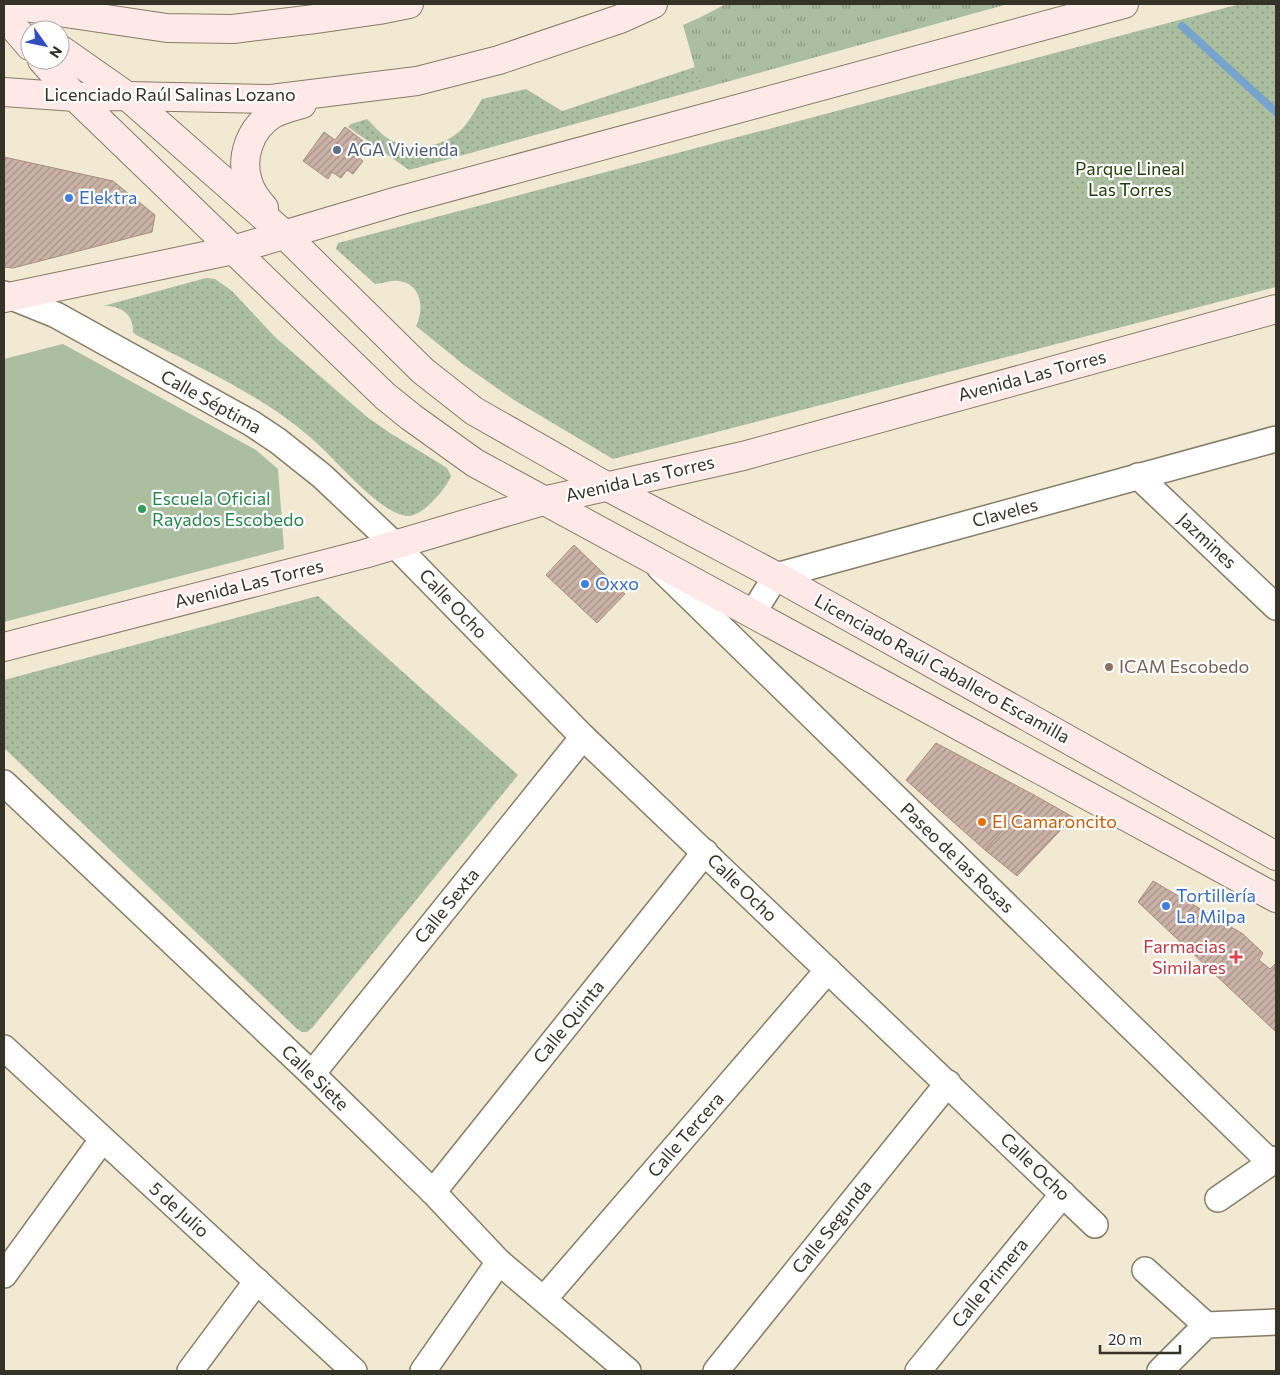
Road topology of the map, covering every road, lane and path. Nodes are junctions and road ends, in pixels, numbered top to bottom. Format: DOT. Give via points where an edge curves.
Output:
graph roads {
  1 [pos="4,4"];
  2 [pos="409,4"];
  3 [pos="653,4"];
  4 [pos="1124,4"];
  5 [pos="4,10"];
  6 [pos="4,16"];
  7 [pos="20,21"];
  8 [pos="20,34"];
  9 [pos="70,56"];
  10 [pos="51,70"];
  11 [pos="368,88"];
  12 [pos="4,92"];
  13 [pos="126,96"];
  14 [pos="75,97"];
  15 [pos="285,235"];
  16 [pos="233,250"];
  17 [pos="6,296"];
  18 [pos="1276,309"];
  19 [pos="1276,438"];
  20 [pos="1138,476"];
  21 [pos="606,486"];
  22 [pos="542,501"];
  23 [pos="394,544"];
  24 [pos="644,553"];
  25 [pos="776,576"];
  26 [pos="1276,607"];
  27 [pos="753,613"];
  28 [pos="4,647"];
  29 [pos="583,737"];
  30 [pos="4,783"];
  31 [pos="704,852"];
  32 [pos="1276,856"];
  33 [pos="1276,898"];
  34 [pos="828,970"];
  35 [pos="4,1048"];
  36 [pos="312,1074"];
  37 [pos="948,1083"];
  38 [pos="102,1140"];
  39 [pos="1273,1161"];
  40 [pos="433,1192"];
  41 [pos="1063,1194"];
  42 [pos="1218,1199"];
  43 [pos="1095,1224"];
  44 [pos="499,1262"];
  45 [pos="1145,1270"];
  46 [pos="4,1275"];
  47 [pos="257,1281"];
  48 [pos="544,1300"];
  49 [pos="1276,1322"];
  50 [pos="1206,1325"];
  51 [pos="190,1371"];
  52 [pos="354,1371"];
  53 [pos="422,1371"];
  54 [pos="628,1371"];
  55 [pos="716,1371"];
  56 [pos="918,1371"];
  57 [pos="1160,1371"];
  1 -- 2 [label="street" via="167,28 232,29"];
  3 -- 11 [label="street, Licenciado Raúl Salinas Lozano" via="481,66"];
  4 -- 15 [label="street" via="398,201"];
  5 -- 7 [label="street"];
  6 -- 8 [label="street"];
  9 -- 13 [label="street"];
  10 -- 14 [label="street"];
  11 -- 13 [label="street, Licenciado Raúl Salinas Lozano" via="271,99"];
  11 -- 15 [label="street" via="281,110 266,119 254,133 246,155 248,182"];
  12 -- 14 [label="street, Licenciado Raúl Salinas Lozano"];
  13 -- 14 [label="street, Licenciado Raúl Salinas Lozano"];
  13 -- 15 [label="street"];
  14 -- 16 [label="street"];
  15 -- 16 [label="street"];
  15 -- 21 [label="street, Licenciado Raúl Caballero Escamilla" via="450,393 474,411"];
  16 -- 17 [label="street"];
  16 -- 22 [label="street" via="392,402 475,463"];
  17 -- 23 [label="street, Calle Séptima" via="56,315 251,423 322,476"];
  18 -- 21 [label="street, Avenida Las Torres" via="743,456"];
  19 -- 20 [label="street, Claveles"];
  20 -- 25 [label="street, Claveles"];
  20 -- 26 [label="street, Jazmines"];
  21 -- 22 [label="street, Avenida Las Torres"];
  21 -- 25 [label="street, Licenciado Raúl Caballero Escamilla"];
  22 -- 23 [label="street, Avenida Las Torres"];
  22 -- 24 [label="street"];
  23 -- 28 [label="street, Avenida Las Torres"];
  23 -- 29 [label="street, Calle Ocho"];
  24 -- 27 [label="street"];
  24 -- 39 [label="street, Paseo de las Rosas"];
  25 -- 27 [label="street"];
  25 -- 32 [label="street, Licenciado Raúl Caballero Escamilla"];
  27 -- 33 [label="street"];
  29 -- 31 [label="street, Calle Ocho"];
  29 -- 36 [label="street, Calle Sexta"];
  30 -- 36 [label="street, Calle Siete"];
  31 -- 34 [label="street, Calle Ocho"];
  31 -- 40 [label="street, Calle Quinta"];
  34 -- 37 [label="street, Calle Ocho"];
  34 -- 48 [label="street, Calle Tercera"];
  35 -- 38 [label="street, 5 de Julio"];
  36 -- 40 [label="street, Calle Siete"];
  37 -- 41 [label="street, Calle Ocho"];
  37 -- 55 [label="street, Calle Segunda"];
  38 -- 46 [label="street"];
  38 -- 47 [label="street, 5 de Julio"];
  39 -- 42 [label="street"];
  40 -- 44 [label="street, Calle Siete"];
  41 -- 43 [label="street, Calle Ocho"];
  41 -- 56 [label="street, Calle Primera"];
  44 -- 48 [label="street, Calle Siete"];
  44 -- 53 [label="street"];
  45 -- 50 [label="street"];
  47 -- 51 [label="street"];
  47 -- 52 [label="street, 5 de Julio"];
  48 -- 54 [label="street, Calle Siete"];
  49 -- 50 [label="street"];
  50 -- 57 [label="street"];
}
